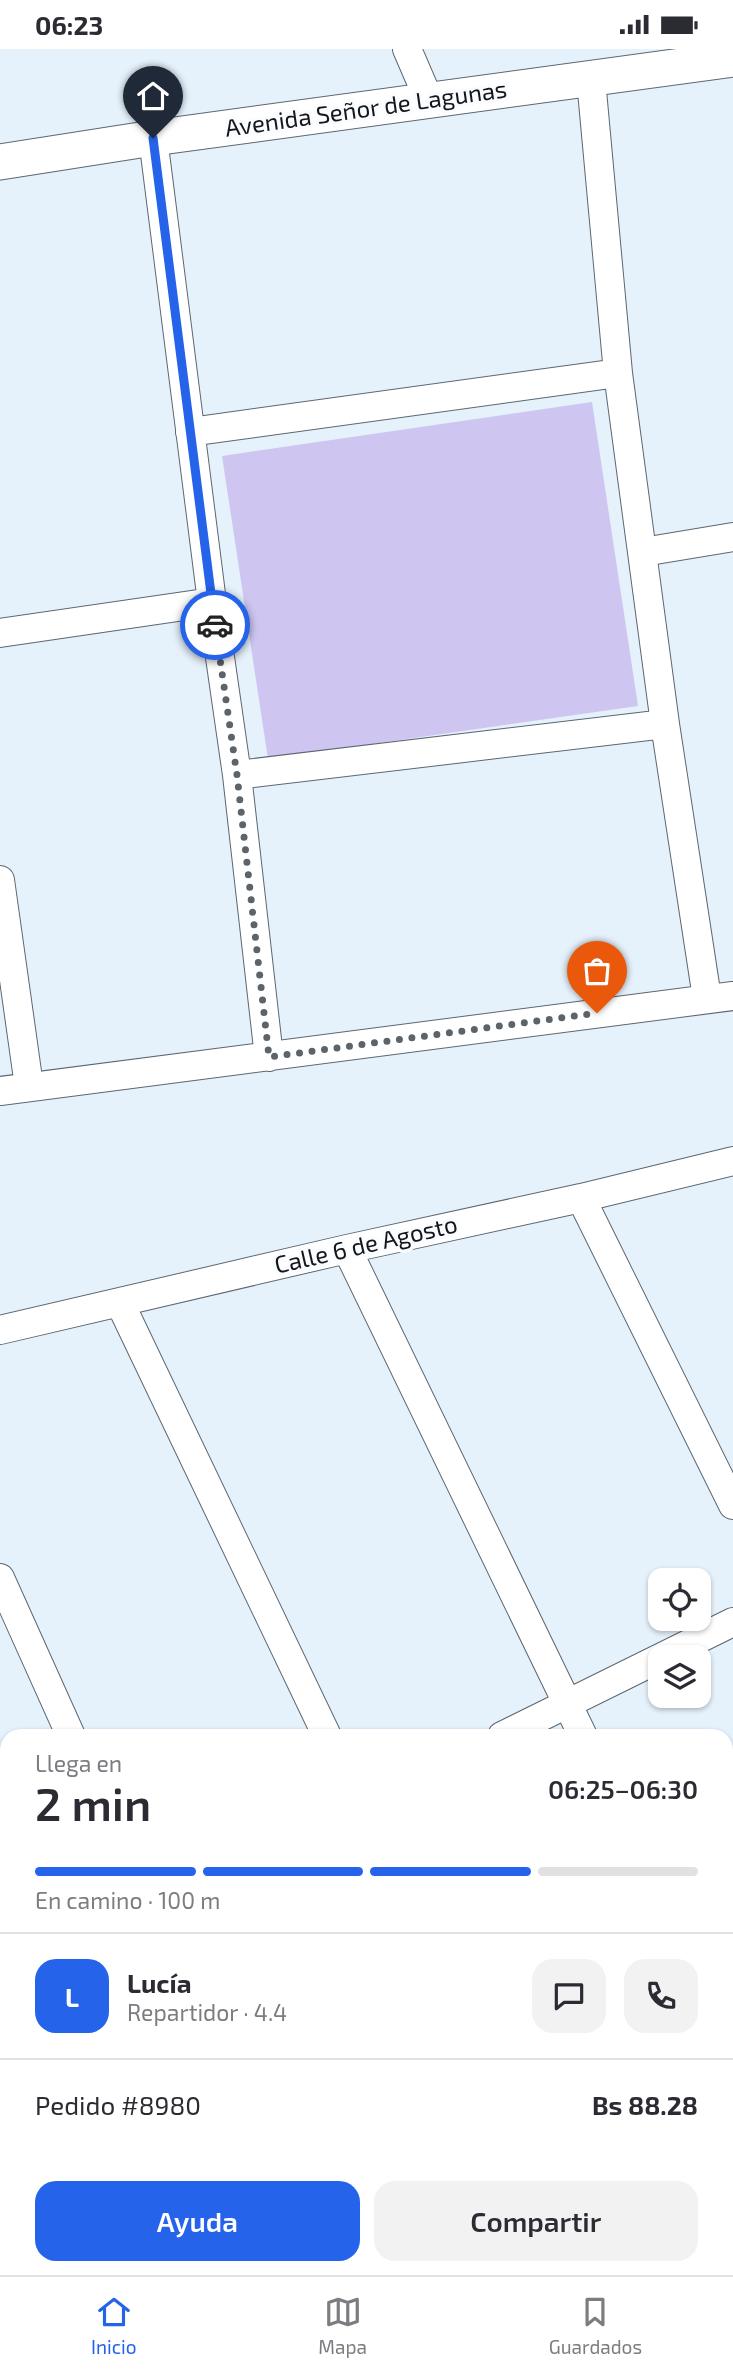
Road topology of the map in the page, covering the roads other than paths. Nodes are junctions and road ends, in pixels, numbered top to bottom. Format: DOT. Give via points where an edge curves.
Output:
graph roads {
  1 [pos="407,49"];
  2 [pos="733,59"];
  3 [pos="591,80"];
  4 [pos="429,100"];
  5 [pos="153,138"];
  6 [pos="0,162"];
  7 [pos="618,373"];
  8 [pos="190,432"];
  9 [pos="733,537"];
  10 [pos="643,552"];
  11 [pos="212,602"];
  12 [pos="0,633"];
  13 [pos="665,724"];
  14 [pos="237,775"];
  15 [pos="0,880"];
  16 [pos="720,997"];
  17 [pos="269,1057"];
  18 [pos="29,1086"];
  19 [pos="0,1091"];
  20 [pos="733,1161"];
  21 [pos="581,1198"];
  22 [pos="347,1249"];
  23 [pos="120,1303"];
  24 [pos="0,1330"];
  25 [pos="733,1505"];
  26 [pos="0,1578"];
  27 [pos="733,1622"];
  28 [pos="687,1645"];
  29 [pos="648,1664"];
  30 [pos="567,1704"];
  31 [pos="68,1729"];
  32 [pos="324,1729"];
  33 [pos="516,1729"];
  34 [pos="580,1729"];
  1 -- 4 [label="street"];
  2 -- 3 [label="street, Avenida Señor de Lagunas"];
  3 -- 4 [label="street, Avenida Señor de Lagunas"];
  3 -- 7 [label="street"];
  4 -- 5 [label="street, Avenida Señor de Lagunas"];
  5 -- 6 [label="street, Avenida Señor de Lagunas"];
  5 -- 8 [label="street"];
  7 -- 8 [label="street"];
  7 -- 10 [label="street"];
  8 -- 11 [label="street"];
  9 -- 10 [label="street"];
  10 -- 13 [label="street"];
  11 -- 12 [label="street"];
  11 -- 14 [label="street"];
  13 -- 14 [label="street"];
  13 -- 16 [label="street"];
  14 -- 17 [label="street"];
  15 -- 18 [label="street"];
  16 -- 17 [label="street"];
  17 -- 18 [label="street"];
  18 -- 19 [label="street"];
  20 -- 21 [label="street, Calle 6 de Agosto"];
  21 -- 22 [label="street, Calle 6 de Agosto"];
  21 -- 25 [label="street"];
  22 -- 23 [label="street, Calle 6 de Agosto"];
  22 -- 30 [label="street"];
  23 -- 24 [label="street, Calle 6 de Agosto"];
  23 -- 32 [label="street"];
  26 -- 31 [label="street"];
  27 -- 28 [label="street"];
  29 -- 30 [label="street"];
  30 -- 33 [label="street"];
  30 -- 34 [label="street"];
}
